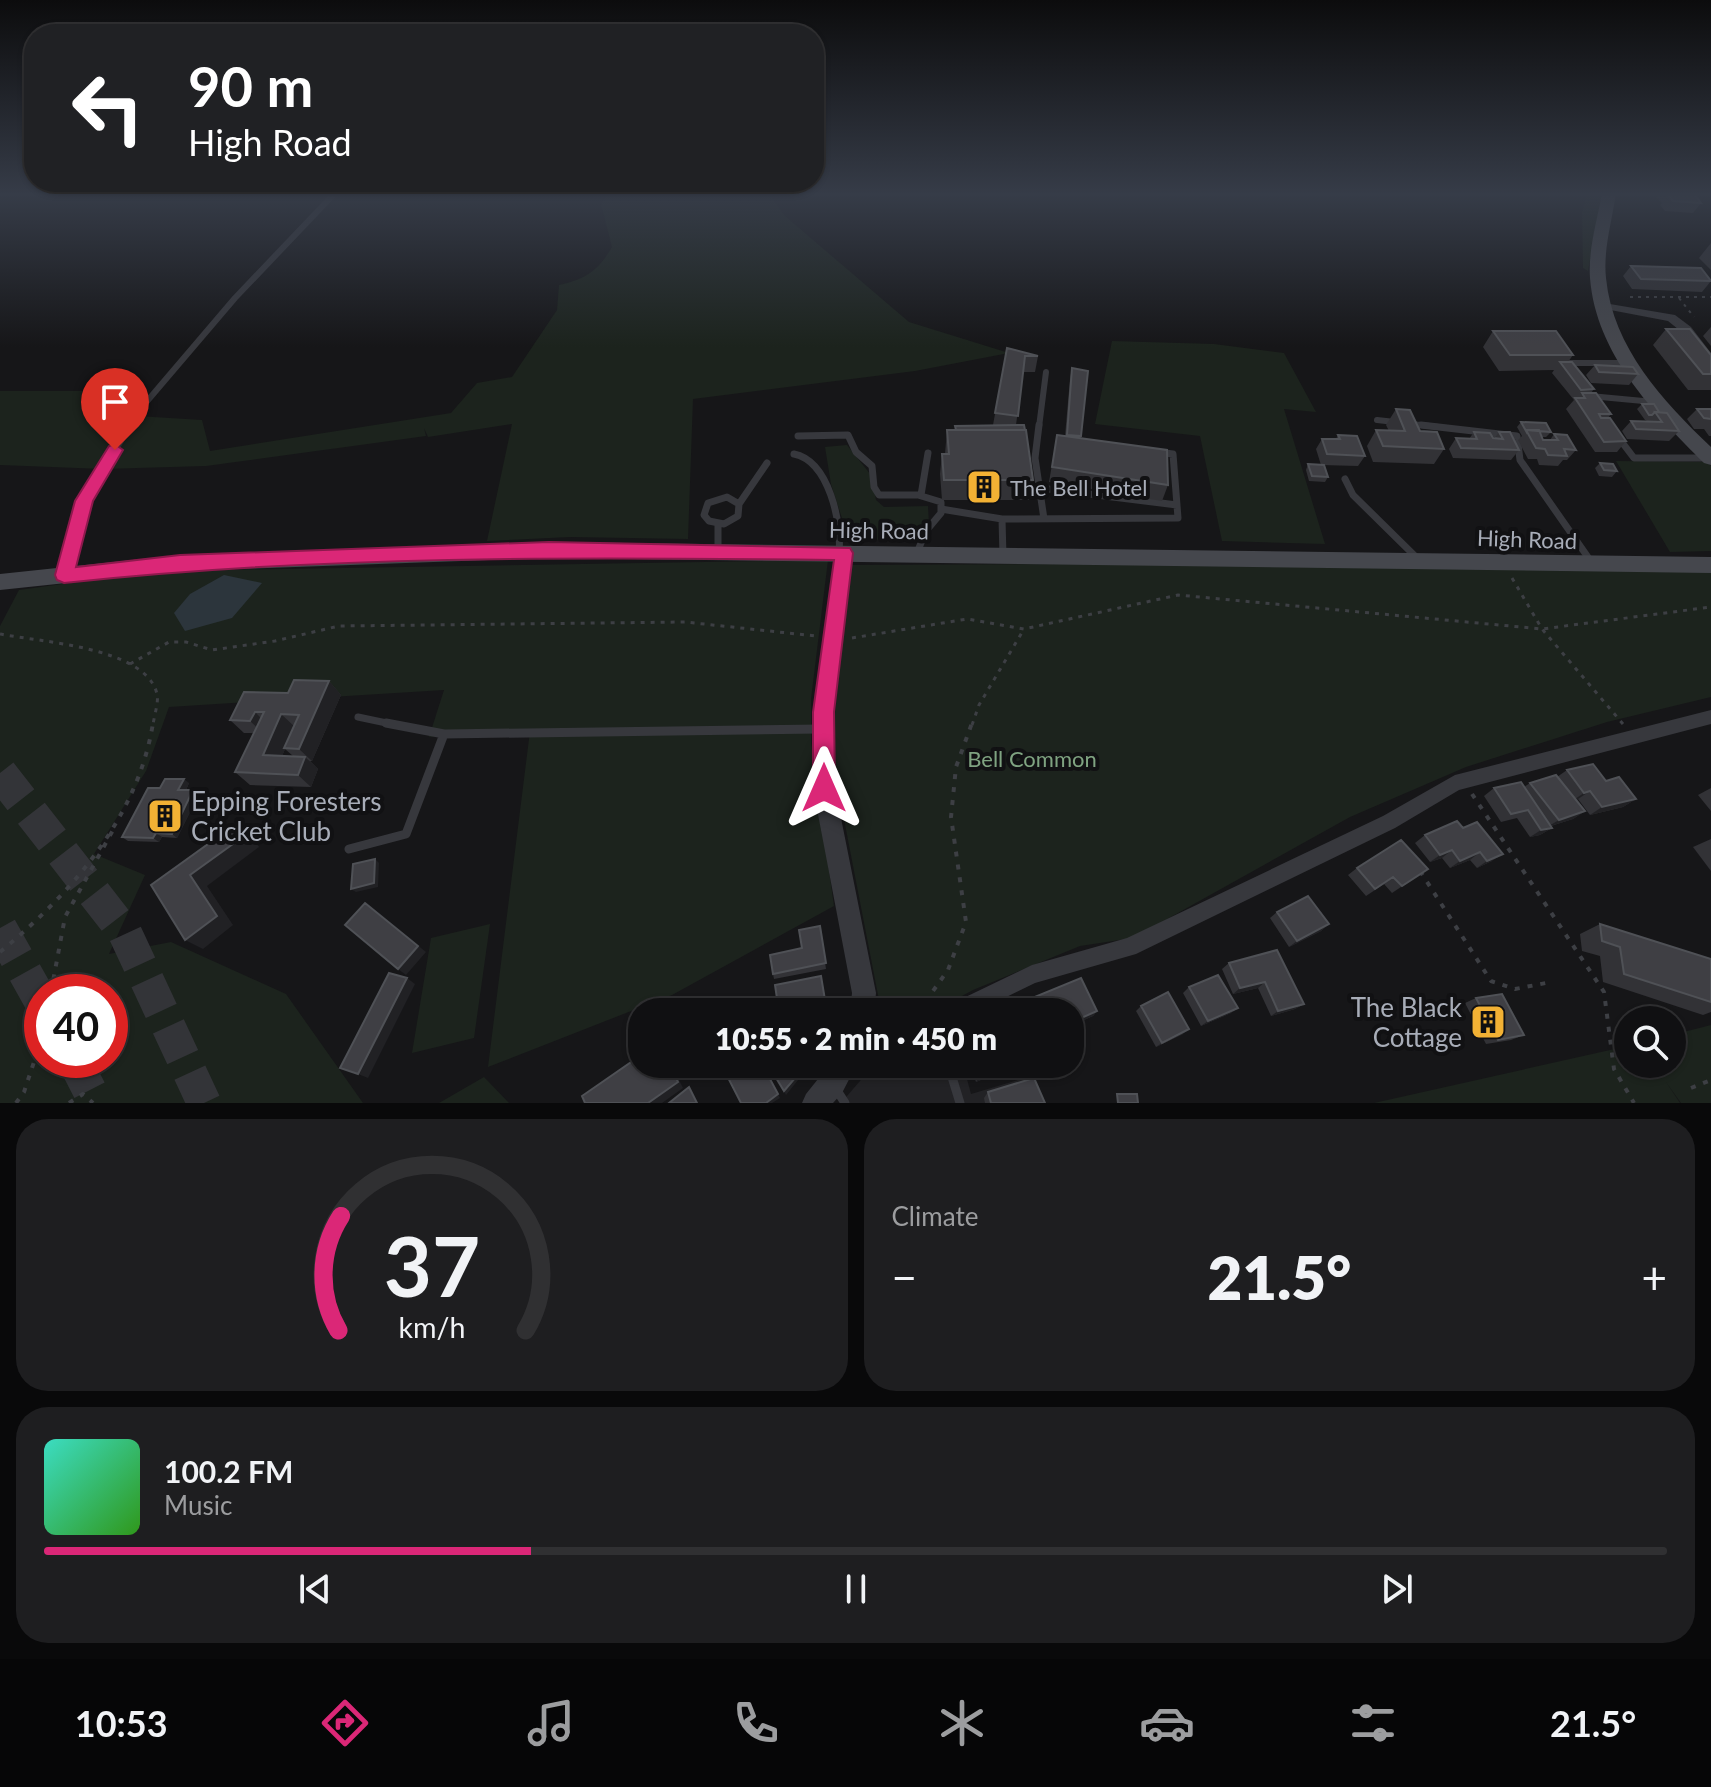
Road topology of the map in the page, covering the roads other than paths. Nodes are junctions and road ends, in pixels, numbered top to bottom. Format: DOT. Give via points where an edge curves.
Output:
graph roads {
  1 [pos="286,244"];
  2 [pos="1602,244"];
  3 [pos="1603,302"];
  4 [pos="1711,361"];
  5 [pos="1628,363"];
  6 [pos="1046,372"];
  7 [pos="1573,374"];
  8 [pos="1580,385"];
  9 [pos="1588,396"];
  10 [pos="1656,402"];
  11 [pos="1597,408"];
  12 [pos="1377,420"];
  13 [pos="1615,433"];
  14 [pos="798,436"];
  15 [pos="1145,450"];
  16 [pos="928,453"];
  17 [pos="794,454"];
  18 [pos="1711,458"];
  19 [pos="767,463"];
  20 [pos="1345,479"];
  21 [pos="1040,488"];
  22 [pos="921,495"];
  23 [pos="739,504"];
  24 [pos="1177,505"];
  25 [pos="941,509"];
  26 [pos="1002,519"];
  27 [pos="1044,519"];
  28 [pos="718,525"];
  29 [pos="718,552"];
  30 [pos="842,553"];
  31 [pos="916,555"];
  32 [pos="1003,556"];
  33 [pos="1420,561"];
  34 [pos="1593,565"];
  35 [pos="1711,565"];
  36 [pos="64,575"];
  37 [pos="0,582"];
  38 [pos="358,717"];
  39 [pos="1711,717"];
  40 [pos="824,729"];
  41 [pos="444,734"];
  42 [pos="349,849"];
  43 [pos="863,998"];
  44 [pos="984,998"];
  45 [pos="952,1078"];
  46 [pos="960,1103"];
  1 -- 36 [label="lane" via="137,413 84,501"];
  2 -- 3 [label="main road"];
  3 -- 4 [label="street" via="1670,313"];
  3 -- 5 [label="main road"];
  5 -- 7 [label="lane" via="1565,363"];
  5 -- 10 [label="main road"];
  6 -- 21 [label="lane" via="1035,458"];
  8 -- 9 [label="lane"];
  9 -- 10 [label="lane"];
  9 -- 11 [label="lane"];
  10 -- 18 [label="main road"];
  12 -- 34 [label="lane" via="1517,436 1520,460"];
  13 -- 18 [label="lane" via="1634,458"];
  14 -- 22 [label="lane" via="848,435 856,452 872,466 879,495"];
  15 -- 24 [label="lane" via="1173,454"];
  16 -- 22 [label="lane"];
  17 -- 30 [label="lane" via="804,456 823,476 841,525"];
  19 -- 23 [label="lane"];
  20 -- 33 [label="lane" via="1353,495"];
  21 -- 24 [label="lane"];
  21 -- 27 [label="lane"];
  22 -- 25 [label="lane" via="941,502"];
  23 -- 28 [label="lane" via="734,520"];
  23 -- 28 [label="lane" via="727,497 708,503 704,515"];
  24 -- 27 [label="lane" via="1178,518"];
  25 -- 26 [label="lane"];
  25 -- 31 [label="lane"];
  26 -- 27 [label="lane"];
  26 -- 32 [label="lane"];
  28 -- 29 [label="lane"];
  29 -- 30 [label="main road, High Road"];
  29 -- 36 [label="main road, High Road" via="549,550 180,563"];
  30 -- 31 [label="main road, High Road"];
  30 -- 40 [label="street"];
  31 -- 32 [label="main road, High Road"];
  32 -- 33 [label="main road, High Road"];
  33 -- 34 [label="main road, High Road"];
  34 -- 35 [label="main road, High Road"];
  36 -- 37 [label="main road, High Road"];
  38 -- 41 [label="lane"];
  39 -- 44 [label="street" via="1463,781 1129,947 1032,974"];
  40 -- 41 [label="lane"];
  40 -- 43 [label="street" via="824,788"];
  41 -- 42 [label="lane" via="406,834"];
  45 -- 46 [label="lane"];
}
